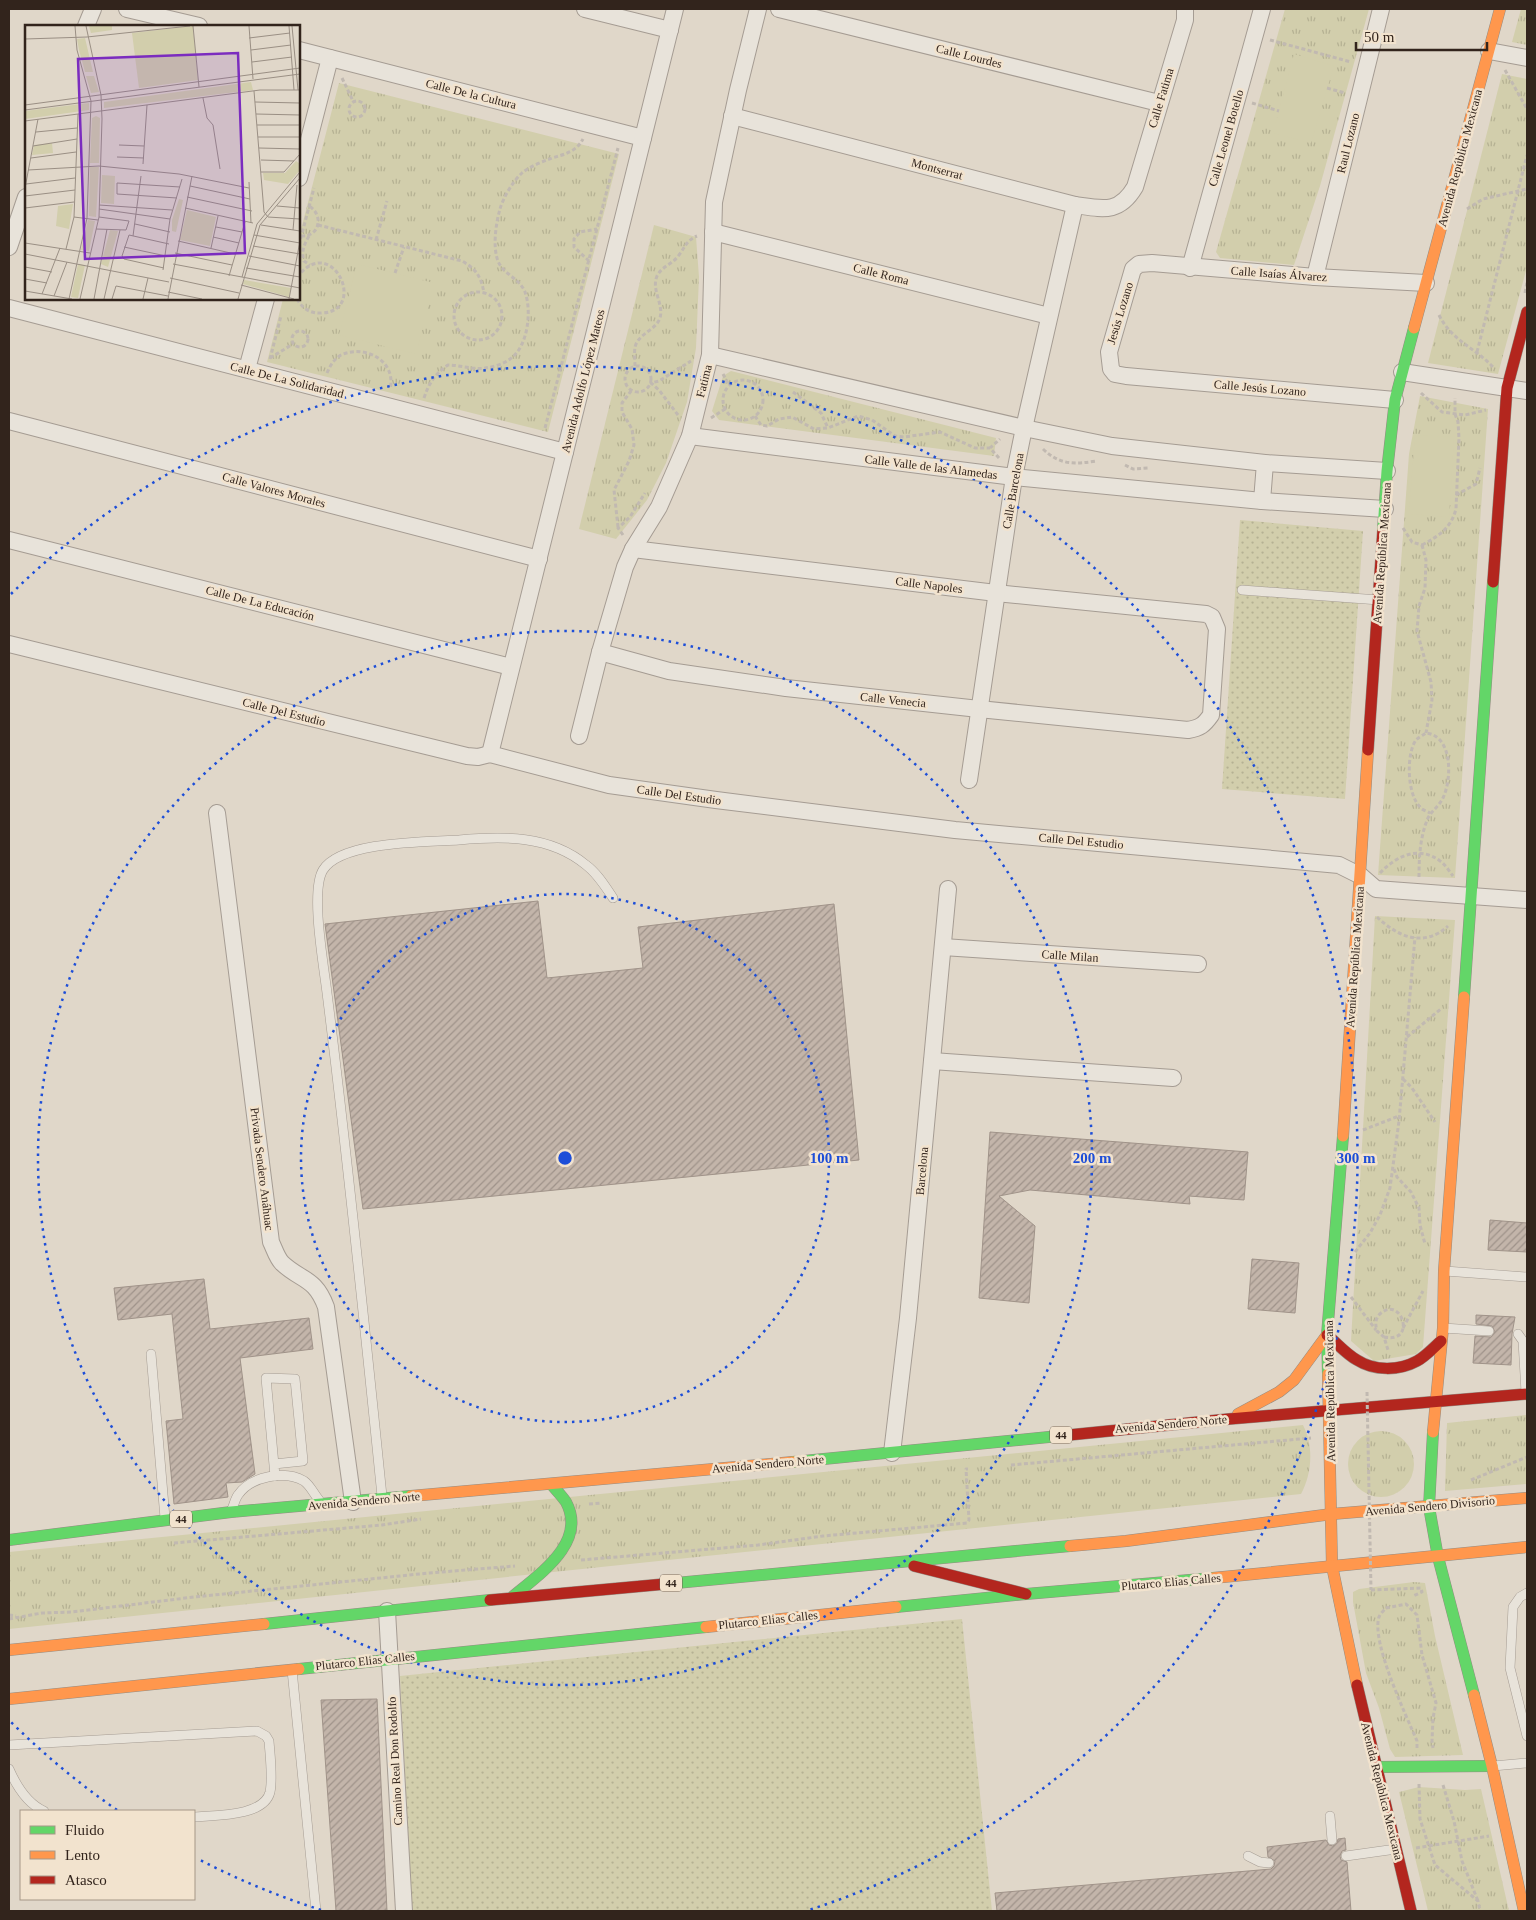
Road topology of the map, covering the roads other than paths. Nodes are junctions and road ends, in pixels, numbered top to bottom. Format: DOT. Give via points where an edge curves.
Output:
graph roads {
  1 [pos="93,9"];
  2 [pos="127,9"];
  3 [pos="585,9"];
  4 [pos="675,9"];
  5 [pos="758,9"];
  6 [pos="779,9"];
  7 [pos="1185,9"];
  8 [pos="1262,9"];
  9 [pos="1381,9"];
  10 [pos="1500,9"];
  11 [pos="86,25"];
  12 [pos="195,25"];
  13 [pos="670,30"];
  14 [pos="300,50"];
  15 [pos="1489,51"];
  16 [pos="330,58"];
  17 [pos="1527,58"];
  18 [pos="1159,103"];
  19 [pos="732,116"];
  20 [pos="643,138"];
  21 [pos="300,169"];
  22 [pos="1135,187"];
  23 [pos="25,202"];
  24 [pos="1075,205"];
  25 [pos="713,232"];
  26 [pos="9,247"];
  27 [pos="1190,268"];
  28 [pos="1134,269"];
  29 [pos="1315,277"];
  30 [pos="1426,283"];
  31 [pos="266,300"];
  32 [pos="9,308"];
  33 [pos="1527,312"];
  34 [pos="1049,316"];
  35 [pos="710,355"];
  36 [pos="247,369"];
  37 [pos="1402,372"];
  38 [pos="1126,376"];
  39 [pos="1507,388"];
  40 [pos="1527,391"];
  41 [pos="1395,400"];
  42 [pos="9,421"];
  43 [pos="1024,428"];
  44 [pos="690,436"];
  45 [pos="565,452"];
  46 [pos="1265,462"];
  47 [pos="1387,471"];
  48 [pos="1014,477"];
  49 [pos="1262,501"];
  50 [pos="1385,509"];
  51 [pos="9,540"];
  52 [pos="633,549"];
  53 [pos="539,559"];
  54 [pos="1242,590"];
  55 [pos="996,593"];
  56 [pos="1379,600"];
  57 [pos="9,644"];
  58 [pos="600,652"];
  59 [pos="511,667"];
  60 [pos="979,710"];
  61 [pos="1188,730"];
  62 [pos="579,736"];
  63 [pos="490,754"];
  64 [pos="969,780"];
  65 [pos="218,813"];
  66 [pos="1371,877"];
  67 [pos="948,889"];
  68 [pos="1470,897"];
  69 [pos="613,898"];
  70 [pos="1527,900"];
  71 [pos="943,947"];
  72 [pos="1198,964"];
  73 [pos="932,1062"];
  74 [pos="1173,1078"];
  75 [pos="1444,1270"];
  76 [pos="1527,1276"];
  77 [pos="1443,1328"];
  78 [pos="1489,1331"];
  79 [pos="1327,1334"];
  80 [pos="1518,1334"];
  81 [pos="1441,1342"];
  82 [pos="151,1354"];
  83 [pos="1527,1394"];
  84 [pos="1435,1401"];
  85 [pos="1329,1412"];
  86 [pos="1229,1419"];
  87 [pos="892,1453"];
  88 [pos="274,1464"];
  89 [pos="275,1476"];
  90 [pos="551,1484"];
  91 [pos="1527,1498"];
  92 [pos="382,1499"];
  93 [pos="353,1502"];
  94 [pos="322,1504"];
  95 [pos="1429,1507"];
  96 [pos="231,1512"];
  97 [pos="1332,1514"];
  98 [pos="165,1520"];
  99 [pos="9,1540"];
  100 [pos="1527,1547"];
  101 [pos="1438,1556"];
  102 [pos="894,1562"];
  103 [pos="1332,1566"];
  104 [pos="1527,1593"];
  105 [pos="1026,1594"];
  106 [pos="511,1598"];
  107 [pos="386,1611"];
  108 [pos="9,1650"];
  109 [pos="389,1659"];
  110 [pos="292,1669"];
  111 [pos="9,1699"];
  112 [pos="1527,1736"];
  113 [pos="9,1745"];
  114 [pos="1527,1763"];
  115 [pos="1492,1766"];
  116 [pos="1376,1767"];
  117 [pos="9,1769"];
  118 [pos="42,1810"];
  119 [pos="195,1816"];
  120 [pos="1330,1816"];
  121 [pos="1332,1840"];
  122 [pos="1402,1849"];
  123 [pos="1248,1856"];
  124 [pos="1346,1856"];
  125 [pos="1269,1863"];
  126 [pos="316,1911"];
  127 [pos="404,1911"];
  128 [pos="1411,1911"];
  129 [pos="1524,1911"];
  1 -- 11 [label="street"];
  2 -- 12 [label="street"];
  3 -- 13 [label="street"];
  4 -- 13 [label="street, Avenida Adolfo López Mateos"];
  5 -- 19 [label="street, Fatima"];
  6 -- 18 [label="street, Calle Lourdes"];
  7 -- 18 [label="street, Calle Fatima" via="1185,20"];
  8 -- 27 [label="street, Calle Leonel Botello"];
  9 -- 29 [label="street, Raul Lozano"];
  10 -- 15 [label="main road, Avenida República Mexicana"];
  13 -- 20 [label="street, Avenida Adolfo López Mateos"];
  14 -- 16 [label="street, Calle De la Cultura"];
  15 -- 17 [label="street"];
  15 -- 30 [label="main road, Avenida República Mexicana"];
  16 -- 20 [label="street, Calle De la Cultura"];
  16 -- 21 [label="street"];
  18 -- 22 [label="street, Calle Fatima"];
  19 -- 24 [label="street, Montserrat"];
  19 -- 25 [label="street, Fatima" via="714,202"];
  20 -- 45 [label="street, Avenida Adolfo López Mateos"];
  22 -- 24 [label="street, Montserrat" via="1128,199 1105,209"];
  23 -- 26 [label="street"];
  24 -- 34 [label="street, Calle Barcelona"];
  25 -- 34 [label="street, Calle Roma"];
  25 -- 35 [label="street, Fatima"];
  27 -- 28 [label="street, Calle Isaías Álvarez" via="1146,263"];
  27 -- 29 [label="street, Calle Isaías Álvarez"];
  28 -- 38 [label="street, Jesús Lozano" via="1109,352 1115,374"];
  29 -- 30 [label="street, Calle Isaías Álvarez"];
  30 -- 37 [label="main road, Avenida República Mexicana"];
  31 -- 36 [label="street"];
  32 -- 36 [label="street, Calle De La Solidaridad"];
  33 -- 39 [label="main road"];
  34 -- 43 [label="street, Calle Barcelona"];
  35 -- 43 [label="street"];
  35 -- 44 [label="street, Fatima"];
  36 -- 45 [label="street, Calle De La Solidaridad"];
  37 -- 39 [label="street"];
  37 -- 41 [label="main road, Avenida República Mexicana"];
  38 -- 41 [label="street, Calle Jesús Lozano"];
  39 -- 40 [label="street"];
  39 -- 68 [label="main road"];
  41 -- 47 [label="main road, Avenida República Mexicana"];
  42 -- 53 [label="street, Calle Valores Morales"];
  43 -- 46 [label="street" via="1112,446"];
  43 -- 48 [label="street, Calle Barcelona"];
  44 -- 48 [label="street, Calle Valle de las Alamedas"];
  44 -- 52 [label="street, Fatima" via="658,507"];
  45 -- 53 [label="street, Avenida Adolfo López Mateos"];
  46 -- 47 [label="street"];
  46 -- 49 [label="street"];
  47 -- 50 [label="main road, Avenida República Mexicana"];
  48 -- 49 [label="street, Calle Valle de las Alamedas"];
  48 -- 55 [label="street, Calle Barcelona"];
  49 -- 50 [label="street, Calle Valle de las Alamedas"];
  50 -- 56 [label="main road, Avenida República Mexicana"];
  51 -- 59 [label="street, Calle De La Educación"];
  52 -- 55 [label="street, Calle Napoles"];
  52 -- 58 [label="street, Fatima"];
  53 -- 59 [label="street, Avenida Adolfo López Mateos"];
  54 -- 56 [label="lane"];
  55 -- 60 [label="street, Calle Barcelona"];
  55 -- 61 [label="street, Calle Napoles" via="1212,617 1217,629 1211,715 1205,724"];
  56 -- 66 [label="main road, Avenida República Mexicana"];
  57 -- 63 [label="street, Calle Del Estudio" via="467,756"];
  58 -- 60 [label="street, Calle Venecia" via="687,674"];
  58 -- 62 [label="street, Fatima"];
  59 -- 63 [label="street, Avenida Adolfo López Mateos"];
  60 -- 61 [label="street, Calle Venecia"];
  60 -- 64 [label="street, Calle Barcelona"];
  63 -- 66 [label="street, Calle Del Estudio" via="609,784 716,800 955,830 1339,865"];
  65 -- 93 [label="street, Privada Sendero Anáhuac" via="270,1242 281,1262 321,1292 326,1307"];
  66 -- 68 [label="street, Calle Del Estudio" via="1376,889"];
  66 -- 79 [label="main road, Avenida República Mexicana"];
  67 -- 71 [label="street, Barcelona"];
  68 -- 70 [label="street, Calle Del Estudio"];
  68 -- 75 [label="main road"];
  69 -- 92 [label="lane" via="588,866 573,855 555,846 525,839 494,837 374,846 332,860 322,871 318,896 321,947 354,1215"];
  71 -- 72 [label="street, Calle Milan"];
  71 -- 73 [label="street, Barcelona"];
  73 -- 74 [label="street"];
  73 -- 87 [label="street, Barcelona"];
  75 -- 76 [label="lane"];
  75 -- 77 [label="main road"];
  77 -- 78 [label="lane"];
  77 -- 81 [label="main road"];
  79 -- 81 [label="main road" via="1356,1360 1379,1368 1416,1362"];
  79 -- 85 [label="main road, Avenida República Mexicana"];
  79 -- 86 [label="main road" via="1294,1380 1279,1392"];
  80 -- 83 [label="lane" via="1523,1341"];
  81 -- 84 [label="main road"];
  82 -- 98 [label="lane"];
  83 -- 84 [label="main road, Avenida Sendero Norte / 44"];
  84 -- 85 [label="main road, Avenida Sendero Norte / 44"];
  84 -- 95 [label="main road"];
  85 -- 86 [label="main road, Avenida Sendero Norte / 44"];
  85 -- 97 [label="main road, Avenida República Mexicana"];
  86 -- 87 [label="main road, Avenida Sendero Norte / 44"];
  87 -- 90 [label="main road, Avenida Sendero Norte / 44"];
  88 -- 88 [label="lane" via="266,1378 295,1379 303,1461"];
  88 -- 89 [label="lane"];
  89 -- 94 [label="lane" via="294,1477 306,1482"];
  89 -- 96 [label="lane" via="247,1486 238,1494"];
  90 -- 92 [label="main road, Avenida Sendero Norte / 44"];
  90 -- 106 [label="main road" via="569,1506 571,1532 562,1552"];
  91 -- 95 [label="main road, Avenida Sendero Divisorio / 44"];
  92 -- 93 [label="main road, Avenida Sendero Norte / 44"];
  93 -- 94 [label="main road, Avenida Sendero Norte / 44"];
  94 -- 96 [label="main road, Avenida Sendero Norte / 44"];
  95 -- 97 [label="main road, Avenida Sendero Divisorio / 44"];
  95 -- 101 [label="main road"];
  96 -- 98 [label="main road, Avenida Sendero Norte / 44"];
  97 -- 102 [label="main road, 44" via="1126,1541"];
  97 -- 103 [label="main road, Avenida República Mexicana"];
  98 -- 99 [label="main road, Avenida Sendero Norte / 44"];
  100 -- 101 [label="main road, Plutarco Elias Calles"];
  101 -- 103 [label="main road, Plutarco Elias Calles"];
  101 -- 115 [label="main road"];
  102 -- 105 [label="main road"];
  102 -- 106 [label="main road, 44"];
  103 -- 105 [label="main road, Plutarco Elias Calles"];
  103 -- 116 [label="main road, Avenida República Mexicana"];
  104 -- 112 [label="lane" via="1513,1607 1510,1668"];
  105 -- 109 [label="main road, Plutarco Elias Calles"];
  106 -- 107 [label="main road, 44"];
  107 -- 108 [label="main road, 44"];
  107 -- 109 [label="street, Camino Real Don Rodolfo"];
  109 -- 110 [label="main road, Plutarco Elias Calles"];
  109 -- 127 [label="street, Camino Real Don Rodolfo"];
  110 -- 111 [label="main road, Plutarco Elias Calles"];
  110 -- 126 [label="lane"];
  113 -- 119 [label="lane" via="257,1731 266,1736 269,1741 270,1792 264,1802 252,1810"];
  114 -- 115 [label="lane"];
  115 -- 116 [label="main road"];
  115 -- 129 [label="main road"];
  116 -- 122 [label="main road, Avenida República Mexicana"];
  117 -- 118 [label="lane" via="14,1782"];
  120 -- 121 [label="lane"];
  122 -- 124 [label="lane"];
  122 -- 128 [label="main road, Avenida República Mexicana"];
  123 -- 125 [label="lane"];
}
